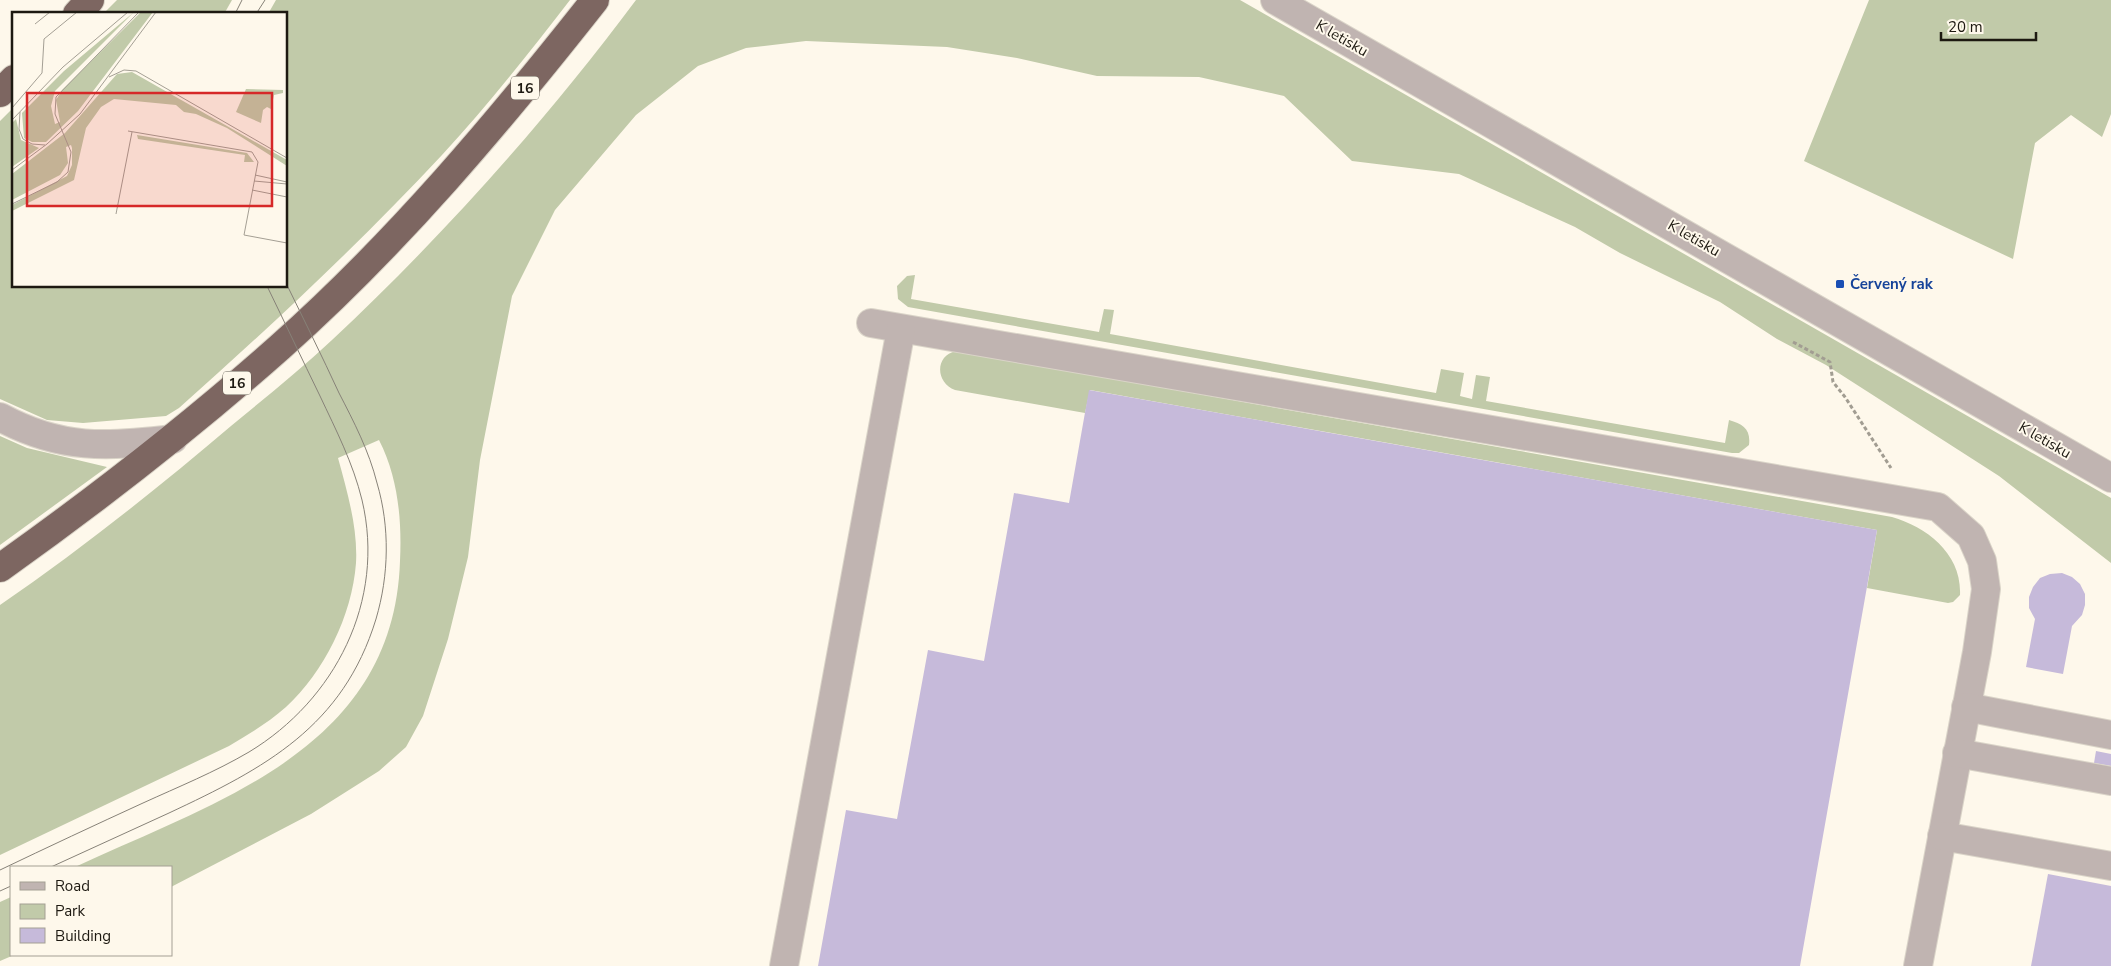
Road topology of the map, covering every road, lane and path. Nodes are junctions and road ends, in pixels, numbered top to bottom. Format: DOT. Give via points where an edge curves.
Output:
graph roads {
  1 [pos="90,0"];
  2 [pos="595,0"];
  3 [pos="1275,0"];
  4 [pos="79,12"];
  5 [pos="12,81"];
  6 [pos="0,94"];
  7 [pos="871,323"];
  8 [pos="901,329"];
  9 [pos="0,417"];
  10 [pos="172,439"];
  11 [pos="2111,478"];
  12 [pos="0,568"];
  13 [pos="1966,707"];
  14 [pos="2111,735"];
  15 [pos="1957,753"];
  16 [pos="2111,780"];
  17 [pos="1942,836"];
  18 [pos="2111,866"];
  19 [pos="784,966"];
  20 [pos="1918,966"];
  1 -- 4 [label="highway"];
  2 -- 10 [label="highway, 16" via="453,173 281,346"];
  3 -- 11 [label="street, K letisku"];
  5 -- 6 [label="highway"];
  7 -- 8 [label="street"];
  8 -- 13 [label="street" via="1938,507 1971,536 1982,562 1986,589 1978,652"];
  8 -- 19 [label="street"];
  9 -- 10 [label="street" via="46,436 99,446"];
  10 -- 12 [label="highway, 16" via="79,512"];
  13 -- 14 [label="street"];
  13 -- 15 [label="street"];
  15 -- 16 [label="street"];
  15 -- 17 [label="street"];
  17 -- 18 [label="street"];
  17 -- 20 [label="street"];
}
